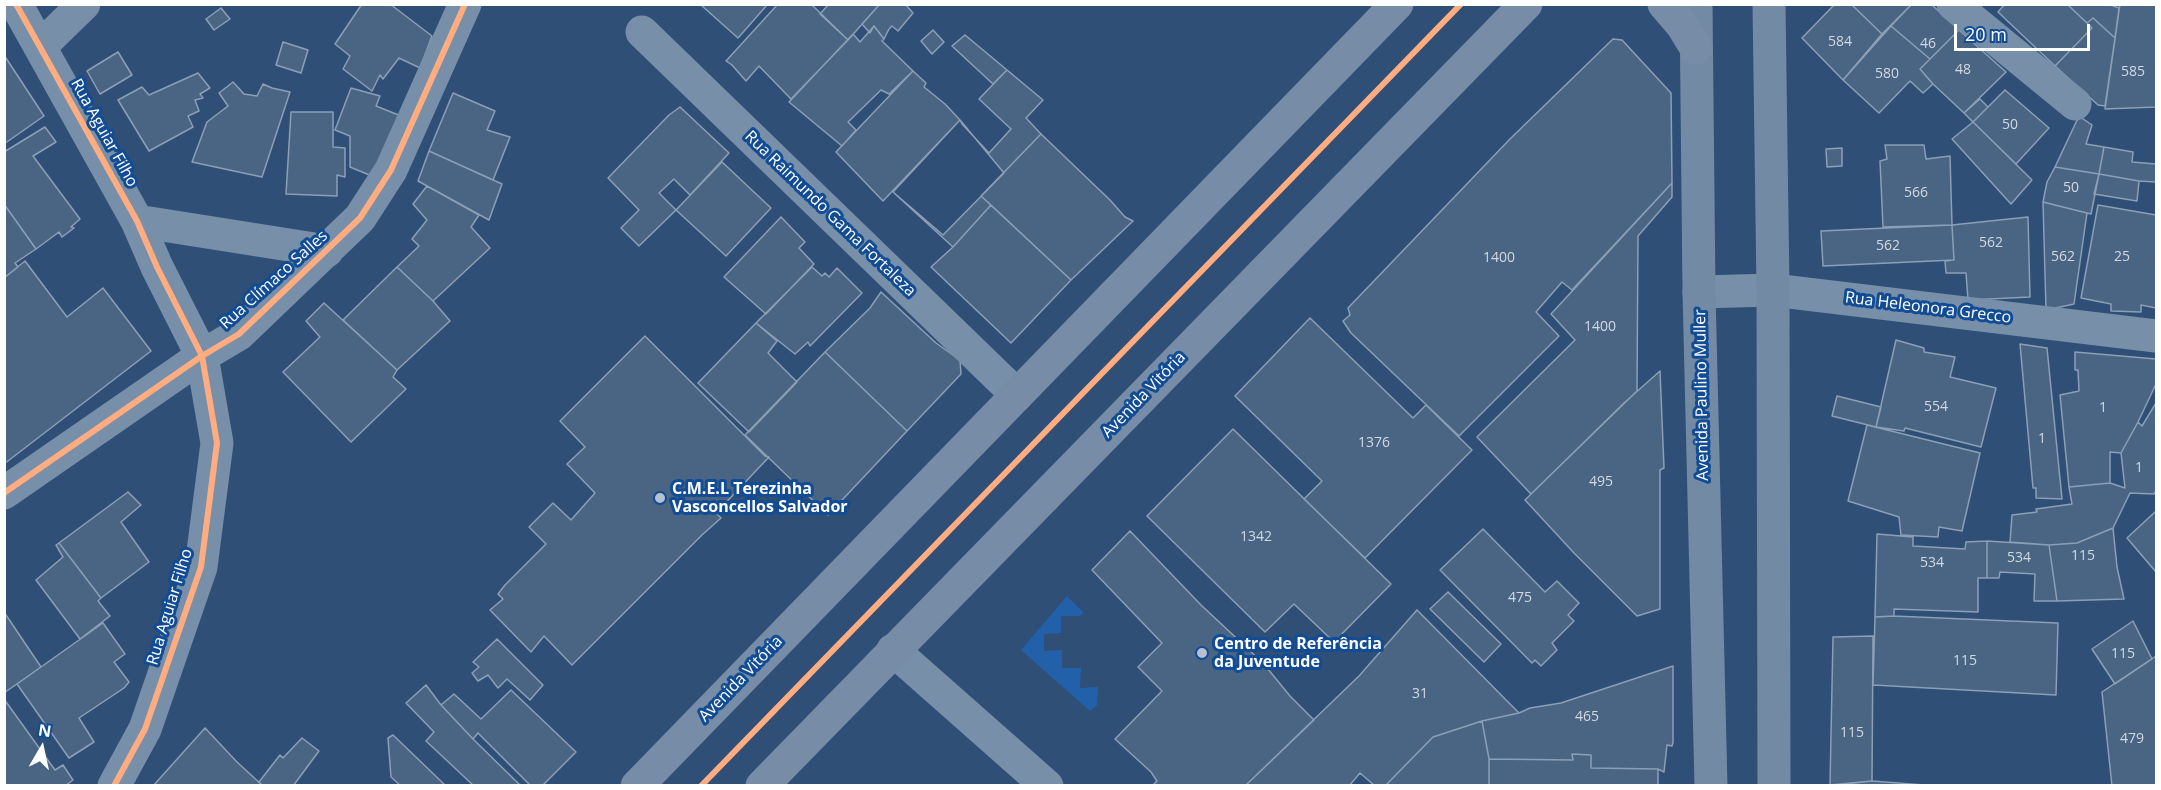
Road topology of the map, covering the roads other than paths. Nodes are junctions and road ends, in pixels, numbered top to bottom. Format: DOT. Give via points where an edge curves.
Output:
graph roads {
  1 [pos="16,4"];
  2 [pos="84,4"];
  3 [pos="465,4"];
  4 [pos="1397,4"];
  5 [pos="1526,4"];
  6 [pos="1664,4"];
  7 [pos="1696,4"];
  8 [pos="1769,4"];
  9 [pos="1953,4"];
  10 [pos="642,32"];
  11 [pos="40,46"];
  12 [pos="1696,48"];
  13 [pos="2075,104"];
  14 [pos="137,221"];
  15 [pos="327,251"];
  16 [pos="1773,290"];
  17 [pos="1699,292"];
  18 [pos="2157,336"];
  19 [pos="202,356"];
  20 [pos="1017,395"];
  21 [pos="4,492"];
  22 [pos="893,650"];
  23 [pos="114,786"];
  24 [pos="637,786"];
  25 [pos="762,786"];
  26 [pos="1047,786"];
  27 [pos="1711,786"];
  28 [pos="1774,786"];
  1 -- 11 [label="street, Rua Aguiar Filho"];
  2 -- 11 [label="street"];
  3 -- 15 [label="street, Rua Clímaco Salles" via="392,170 360,218"];
  4 -- 20 [label="main road, Avenida Vitória"];
  5 -- 22 [label="main road, Avenida Vitória"];
  6 -- 12 [label="main road"];
  7 -- 12 [label="main road, Avenida Paulino Muller"];
  8 -- 16 [label="main road"];
  9 -- 13 [label="street"];
  10 -- 20 [label="street, Rua Raimundo Gama Fortaleza"];
  11 -- 14 [label="street, Rua Aguiar Filho"];
  12 -- 17 [label="main road, Avenida Paulino Muller"];
  14 -- 15 [label="street"];
  14 -- 19 [label="street, Rua Aguiar Filho"];
  15 -- 19 [label="street, Rua Clímaco Salles" via="239,334"];
  16 -- 17 [label="street, Rua Heleonora Grecco"];
  16 -- 18 [label="street, Rua Heleonora Grecco"];
  16 -- 28 [label="main road"];
  17 -- 27 [label="main road, Avenida Paulino Muller"];
  19 -- 21 [label="street, Rua Clímaco Salles"];
  19 -- 23 [label="street, Rua Aguiar Filho" via="217,443 201,567 145,729"];
  20 -- 24 [label="main road, Avenida Vitória"];
  22 -- 25 [label="main road, Avenida Vitória"];
  22 -- 26 [label="street"];
}
